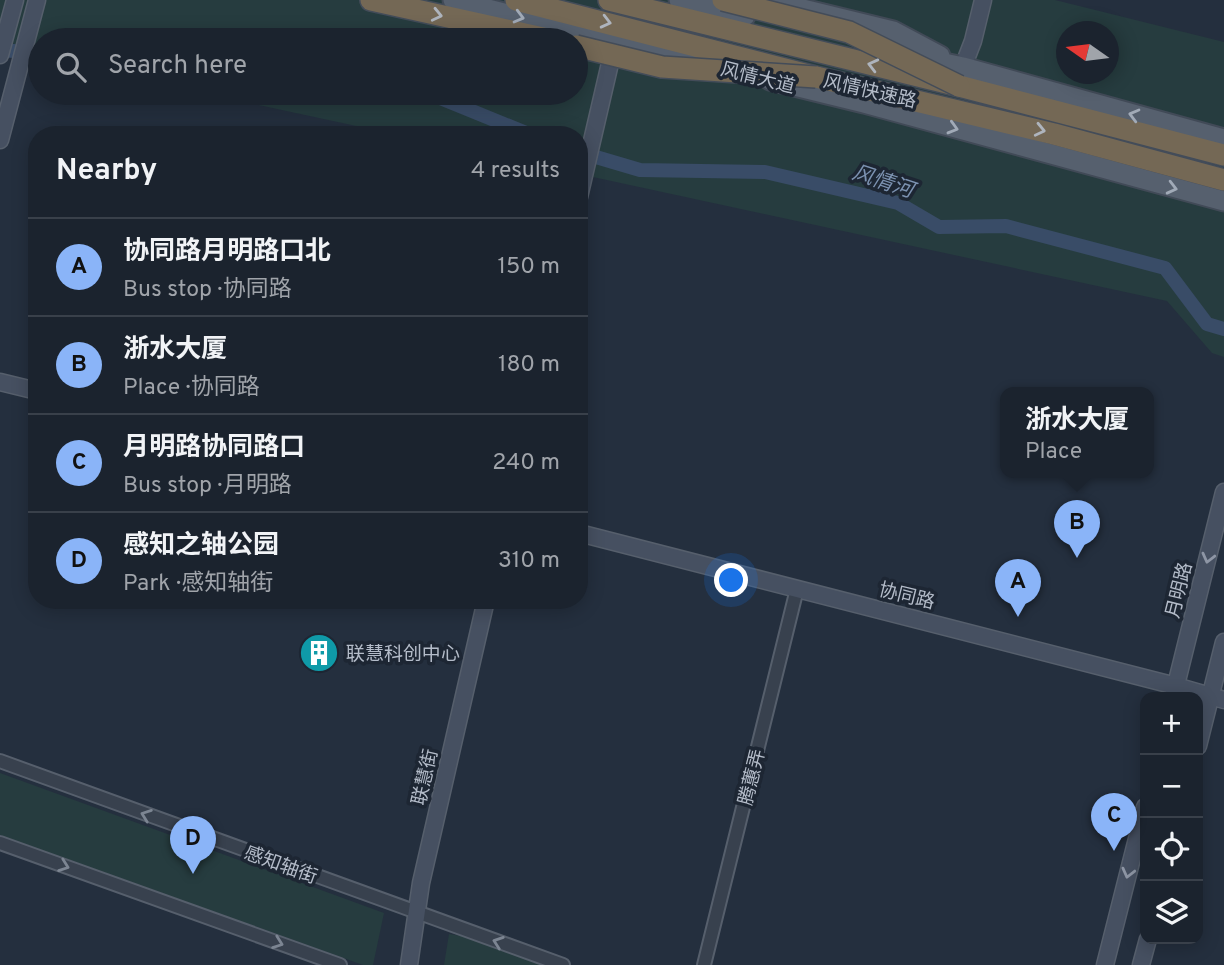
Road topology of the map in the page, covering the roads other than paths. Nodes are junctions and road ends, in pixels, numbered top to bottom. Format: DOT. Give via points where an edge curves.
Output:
graph roads {
  1 [pos="15,0"];
  2 [pos="37,0"];
  3 [pos="371,0"];
  4 [pos="453,0"];
  5 [pos="516,0"];
  6 [pos="609,0"];
  7 [pos="679,0"];
  8 [pos="723,0"];
  9 [pos="766,0"];
  10 [pos="983,0"];
  11 [pos="30,28"];
  12 [pos="498,28"];
  13 [pos="561,28"];
  14 [pos="588,35"];
  15 [pos="28,36"];
  16 [pos="615,42"];
  17 [pos="588,49"];
  18 [pos="0,55"];
  19 [pos="961,77"];
  20 [pos="816,78"];
  21 [pos="1224,139"];
  22 [pos="0,140"];
  23 [pos="1224,155"];
  24 [pos="588,160"];
  25 [pos="1224,180"];
  26 [pos="1224,201"];
  27 [pos="0,382"];
  28 [pos="28,389"];
  29 [pos="1224,492"];
  30 [pos="588,535"];
  31 [pos="797,589"];
  32 [pos="484,609"];
  33 [pos="1224,642"];
  34 [pos="1175,691"];
  35 [pos="1217,698"];
  36 [pos="1203,733"];
  37 [pos="0,761"];
  38 [pos="1142,818"];
  39 [pos="0,843"];
  40 [pos="417,914"];
  41 [pos="1147,944"];
  42 [pos="340,965"];
  43 [pos="409,965"];
  44 [pos="563,965"];
  45 [pos="704,965"];
  46 [pos="1105,965"];
  47 [pos="1141,965"];
  1 -- 18 [label="street"];
  2 -- 11 [label="street"];
  3 -- 12 [label="highway, one-way"];
  4 -- 13 [label="main road, 风情大道, one-way"];
  5 -- 20 [label="highway, 风情快速路, one-way, bridge"];
  19 -- 6 [label="highway, 风情快速路, one-way, bridge"];
  7 -- 19 [label="main road"];
  8 -- 19 [label="highway, bridge" via="849,32"];
  9 -- 19 [label="main road" via="894,31"];
  10 -- 19 [label="street"];
  14 -- 16 [label="main road, 风情大道, one-way"];
  15 -- 22 [label="street"];
  16 -- 24 [label="street"];
  16 -- 26 [label="main road, 风情大道, one-way" via="863,103"];
  17 -- 20 [label="highway, bridge" via="662,67"];
  21 -- 19 [label="main road, one-way"];
  19 -- 23 [label="highway, 风情快速路"];
  20 -- 25 [label="highway, 风情快速路, one-way"];
  27 -- 28 [label="street"];
  29 -- 34 [label="street, 月明路, one-way"];
  30 -- 31 [label="street, 协同路"];
  31 -- 34 [label="street, 协同路"];
  31 -- 45 [label="street, 腾蕙弄"];
  32 -- 40 [label="street, 联慧街"];
  33 -- 35 [label="street"];
  34 -- 35 [label="street, 协同路"];
  35 -- 36 [label="street"];
  40 -- 37 [label="street, 感知轴街, one-way"];
  38 -- 46 [label="street, one-way"];
  39 -- 42 [label="street, one-way"];
  40 -- 43 [label="street, 联慧街"];
  44 -- 40 [label="street, 感知轴街, one-way"];
  41 -- 47 [label="street"];
}
